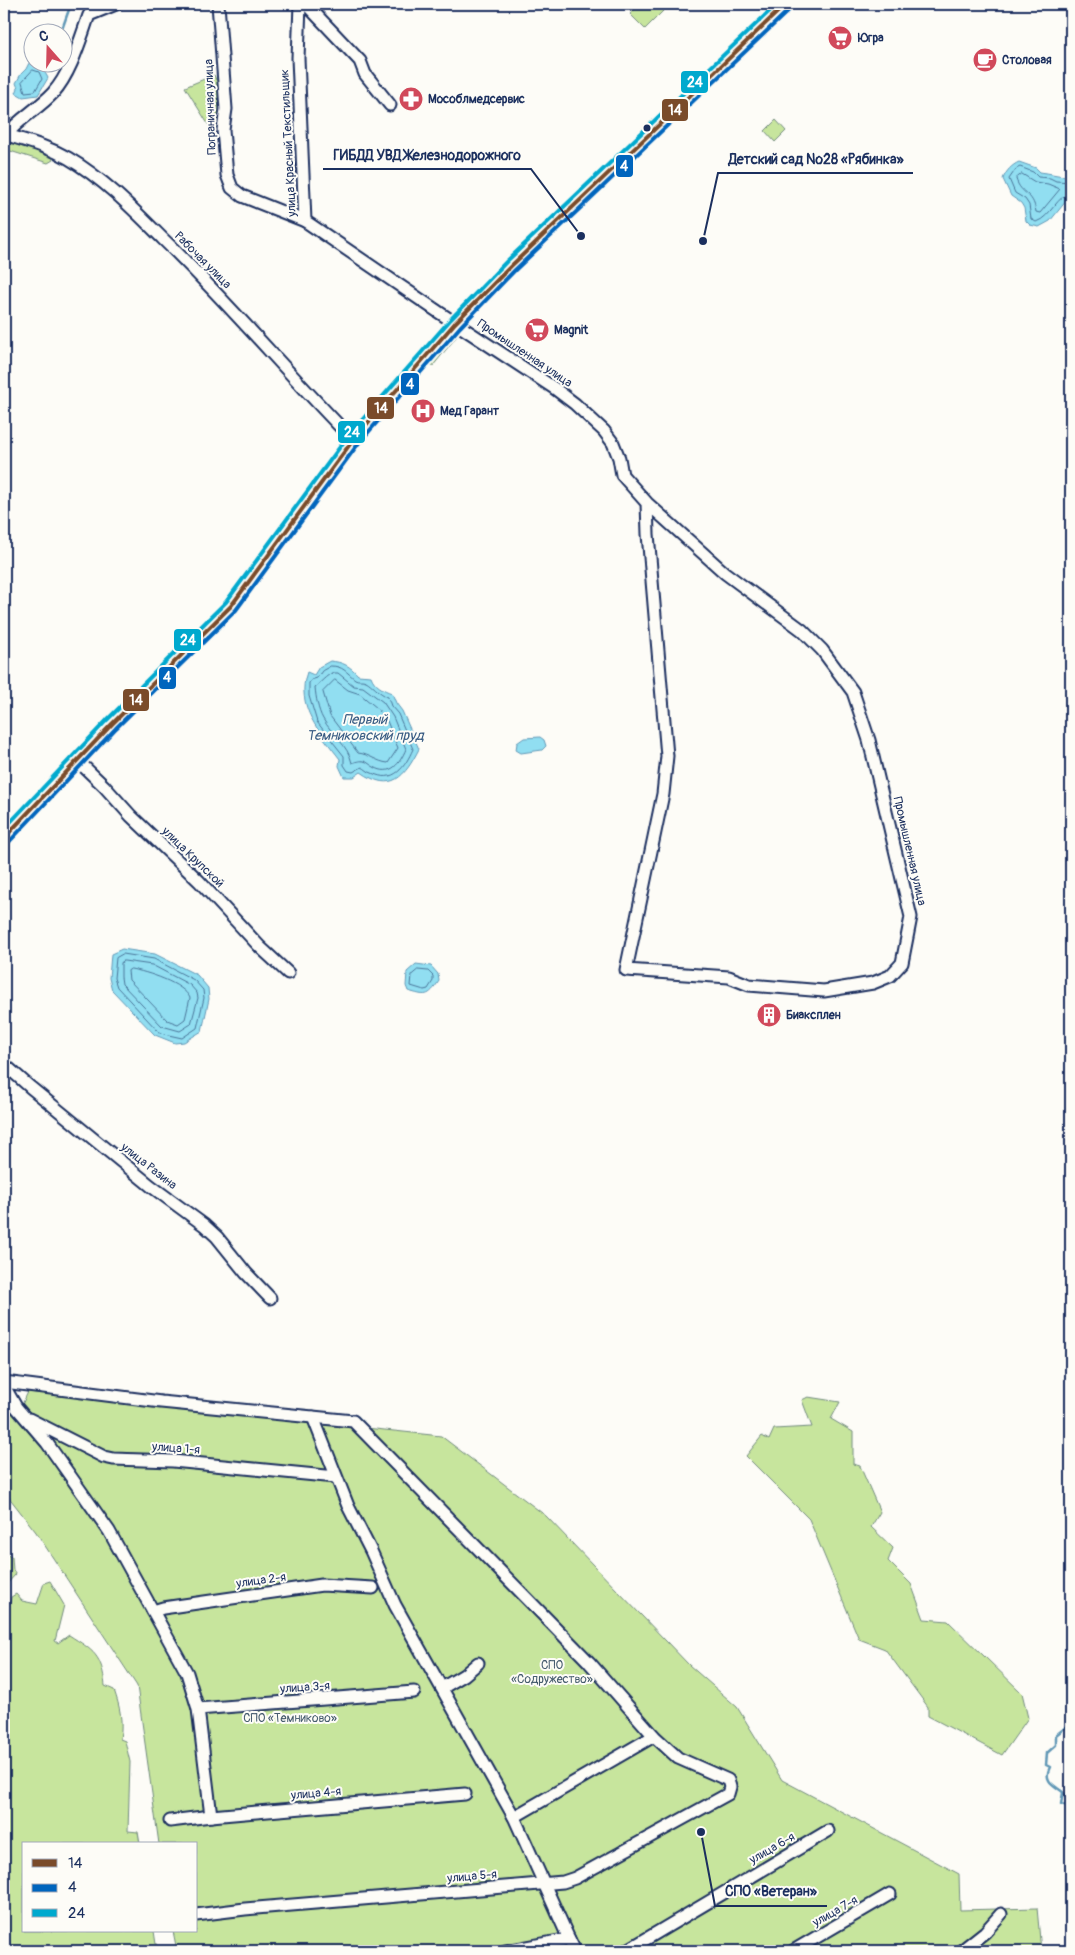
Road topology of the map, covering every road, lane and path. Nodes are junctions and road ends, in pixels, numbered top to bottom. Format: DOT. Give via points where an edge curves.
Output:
graph roads {
  1 [pos="116,4"];
  2 [pos="218,4"];
  3 [pos="300,4"];
  4 [pos="306,4"];
  5 [pos="786,4"];
  6 [pos="773,8"];
  7 [pos="390,105"];
  8 [pos="5,135"];
  9 [pos="305,221"];
  10 [pos="455,323"];
  11 [pos="353,440"];
  12 [pos="647,503"];
  13 [pos="78,761"];
  14 [pos="4,838"];
  15 [pos="288,973"];
  16 [pos="4,1064"];
  17 [pos="270,1298"];
  18 [pos="4,1384"];
  19 [pos="23,1416"];
  20 [pos="312,1418"];
  21 [pos="336,1477"];
  22 [pos="373,1588"];
  23 [pos="153,1611"];
  24 [pos="478,1663"];
  25 [pos="442,1688"];
  26 [pos="414,1692"];
  27 [pos="198,1709"];
  28 [pos="654,1736"];
  29 [pos="464,1794"];
  30 [pos="212,1816"];
  31 [pos="514,1818"];
  32 [pos="170,1821"];
  33 [pos="828,1831"];
  34 [pos="544,1884"];
  35 [pos="890,1894"];
  36 [pos="1001,1914"];
  37 [pos="198,1915"];
  38 [pos="569,1939"];
  39 [pos="505,1951"];
  40 [pos="575,1951"];
  41 [pos="626,1951"];
  42 [pos="793,1951"];
  43 [pos="961,1951"];
  1 -- 8 [label="street" via="89,15 57,88"];
  2 -- 9 [label="street, Пограничная улица" via="226,109 223,130 229,182 242,196"];
  3 -- 9 [label="street, улица Красный Текстильщик" via="298,58"];
  4 -- 7 [label="street" via="360,61 365,74"];
  5 -- 6 [label="street"];
  6 -- 10 [label="street"];
  8 -- 11 [label="street, Рабочая улица" via="44,146 67,157 116,193 232,308"];
  9 -- 10 [label="street, улица Красный Текстильщик"];
  10 -- 11 [label="street"];
  10 -- 12 [label="street, Промышленная улица" via="554,388 604,431 616,450 622,475"];
  11 -- 13 [label="street" via="231,606"];
  12 -- 12 [label="street, Промышленная улица" via="724,573 808,636 834,664 853,692 869,740 911,917 902,963 883,979 865,986 824,991 749,985 728,977 626,970 663,794 667,756"];
  13 -- 14 [label="street"];
  13 -- 15 [label="street, улица Крупской"];
  16 -- 17 [label="street, улица Разина" via="211,1231"];
  18 -- 19 [label="street"];
  18 -- 20 [label="street"];
  19 -- 21 [label="street, улица 1-я" via="114,1459 173,1461"];
  19 -- 23 [label="street" via="103,1522"];
  20 -- 21 [label="street"];
  20 -- 28 [label="street" via="353,1421 553,1624"];
  21 -- 25 [label="street" via="394,1605"];
  22 -- 23 [label="street, улица 2-я" via="322,1585"];
  23 -- 27 [label="street" via="187,1673"];
  24 -- 25 [label="street"];
  25 -- 31 [label="street"];
  26 -- 27 [label="street, улица 3-я"];
  27 -- 30 [label="street"];
  28 -- 31 [label="street"];
  28 -- 34 [label="street, улица 5-я" via="678,1758 728,1780 728,1794 575,1878"];
  29 -- 30 [label="street, улица 4-я"];
  30 -- 32 [label="street, улица 4-я"];
  31 -- 34 [label="street"];
  33 -- 41 [label="street, улица 6-я"];
  34 -- 37 [label="street, улица 5-я"];
  34 -- 38 [label="street"];
  35 -- 42 [label="street, улица 7-я"];
  36 -- 43 [label="street" via="986,1932"];
  38 -- 39 [label="street"];
  38 -- 40 [label="street"];
}
